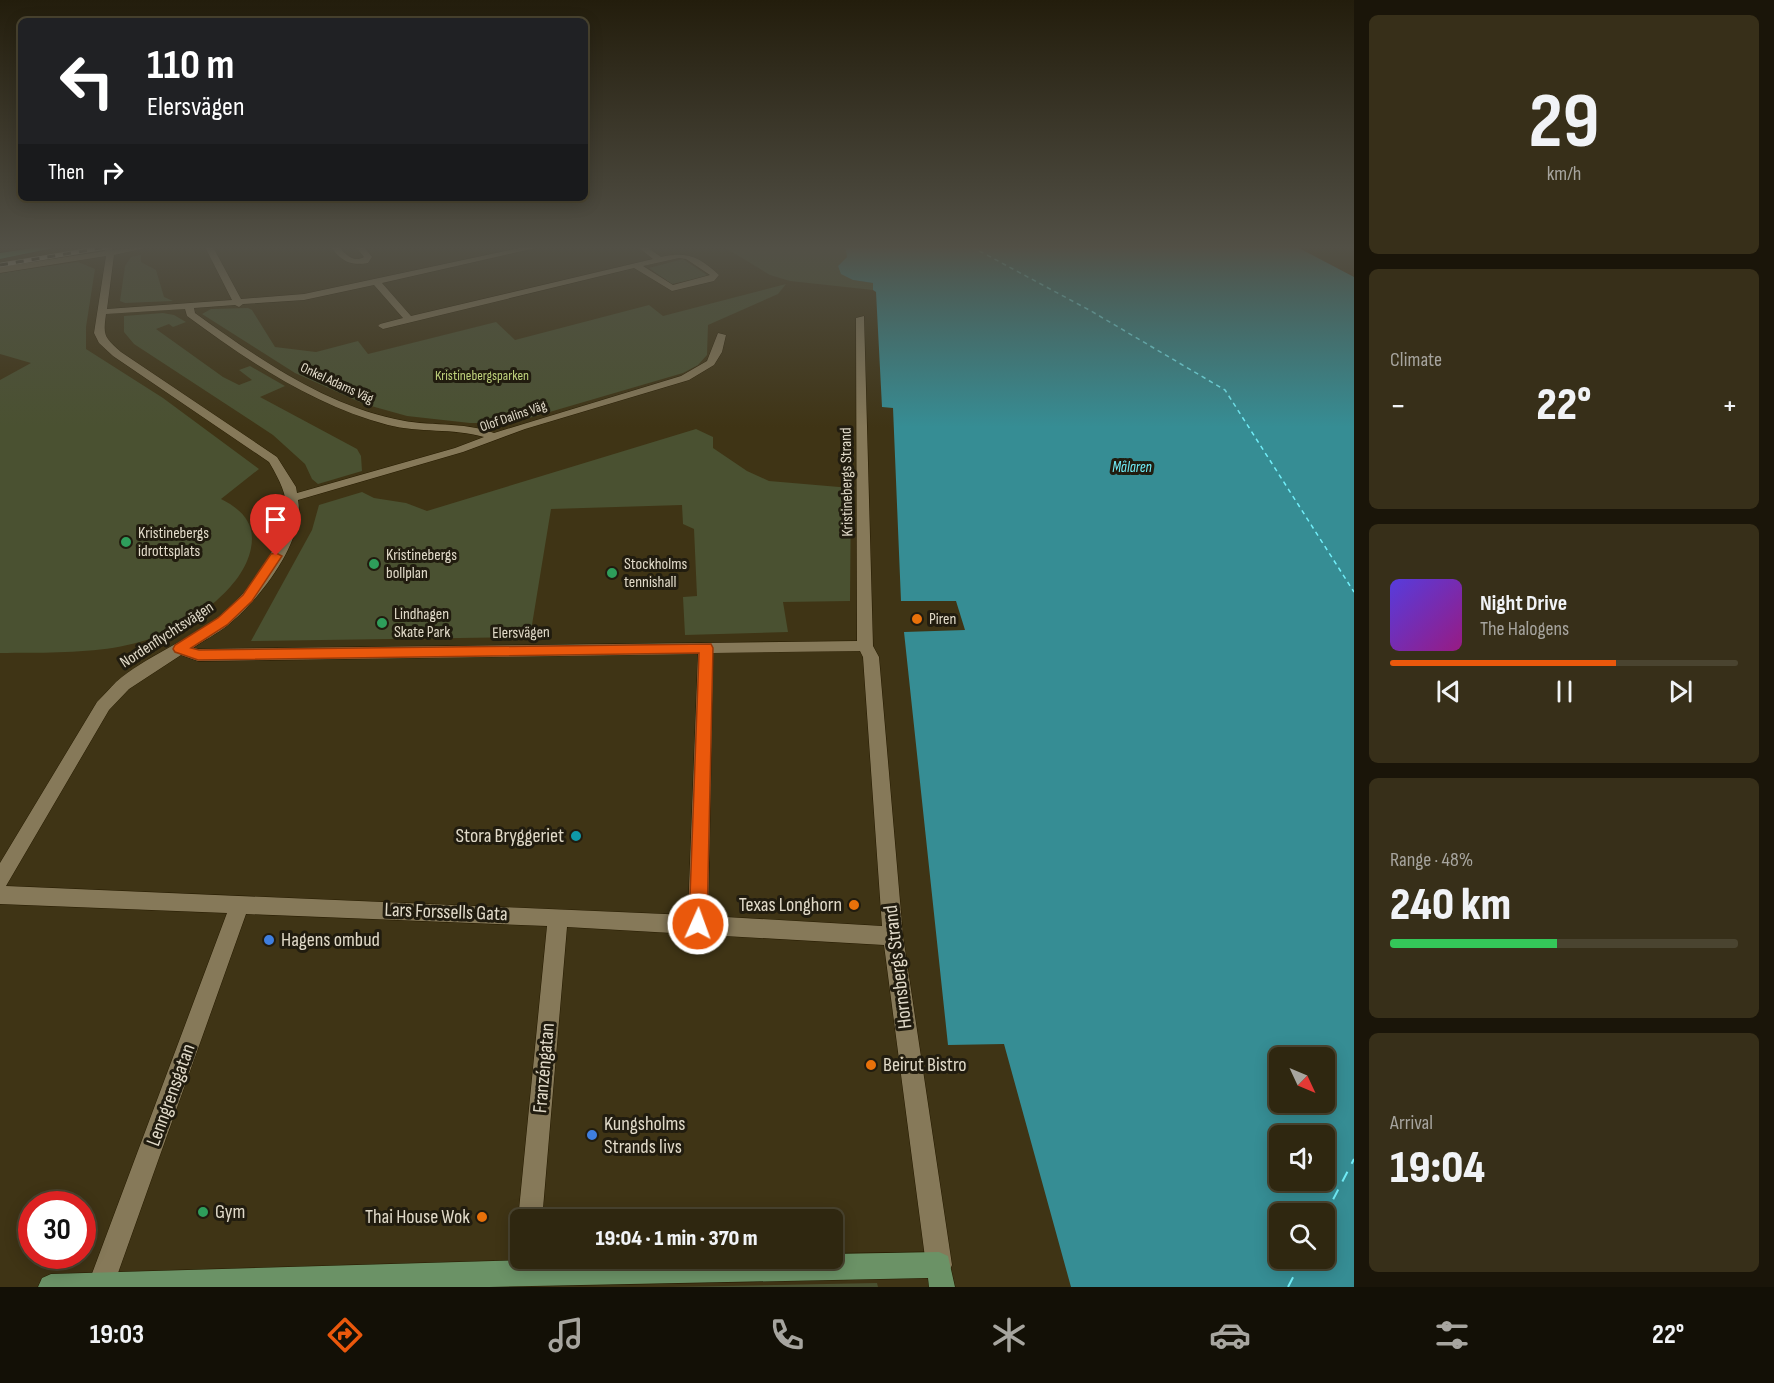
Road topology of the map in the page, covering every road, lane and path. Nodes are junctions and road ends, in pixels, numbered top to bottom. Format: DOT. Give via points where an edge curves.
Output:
graph roads {
  1 [pos="102,307"];
  2 [pos="188,307"];
  3 [pos="189,307"];
  4 [pos="398,307"];
  5 [pos="463,307"];
  6 [pos="101,312"];
  7 [pos="861,318"];
  8 [pos="409,320"];
  9 [pos="383,326"];
  10 [pos="721,335"];
  11 [pos="495,437"];
  12 [pos="292,498"];
  13 [pos="865,646"];
  14 [pos="706,648"];
  15 [pos="179,649"];
  16 [pos="0,880"];
  17 [pos="0,895"];
  18 [pos="240,904"];
  19 [pos="558,917"];
  20 [pos="698,924"];
  21 [pos="892,936"];
  22 [pos="531,1209"];
  23 [pos="526,1273"];
  24 [pos="941,1276"];
  25 [pos="100,1286"];
  26 [pos="51,1287"];
  1 -- 6 [label="street, Nordenflychtsvägen"];
  2 -- 6 [label="street"];
  3 -- 11 [label="street, Onkel Adams Väg" via="190,314 257,360 355,410 414,426 483,432"];
  4 -- 8 [label="street"];
  5 -- 8 [label="street"];
  6 -- 12 [label="street, Nordenflychtsvägen" via="102,341 264,453 286,477"];
  7 -- 13 [label="street, Kristinebergs Strand"];
  8 -- 9 [label="street"];
  10 -- 11 [label="street, Olof Dalins Väg" via="715,359 698,372"];
  11 -- 12 [label="street, Olof Dalins Väg"];
  12 -- 15 [label="street, Nordenflychtsvägen" via="294,511 285,540 267,573 222,622"];
  13 -- 14 [label="street, Elersvägen"];
  13 -- 21 [label="street, Hornsbergs Strand" via="871,657"];
  14 -- 15 [label="street, Elersvägen" via="198,655"];
  14 -- 20 [label="street"];
  15 -- 16 [label="street, Nordenflychtsvägen" via="123,685 103,706"];
  17 -- 18 [label="street, Lars Forssells Gata"];
  18 -- 19 [label="street, Lars Forssells Gata"];
  18 -- 25 [label="street, Lenngrensgatan"];
  19 -- 20 [label="street, Lars Forssells Gata"];
  19 -- 22 [label="street, Franzéngatan"];
  20 -- 21 [label="street, Lars Forssells Gata"];
  21 -- 24 [label="street, Hornsbergs Strand"];
  23 -- 24 [label="street"];
  23 -- 25 [label="street"];
  25 -- 26 [label="street"];
}
